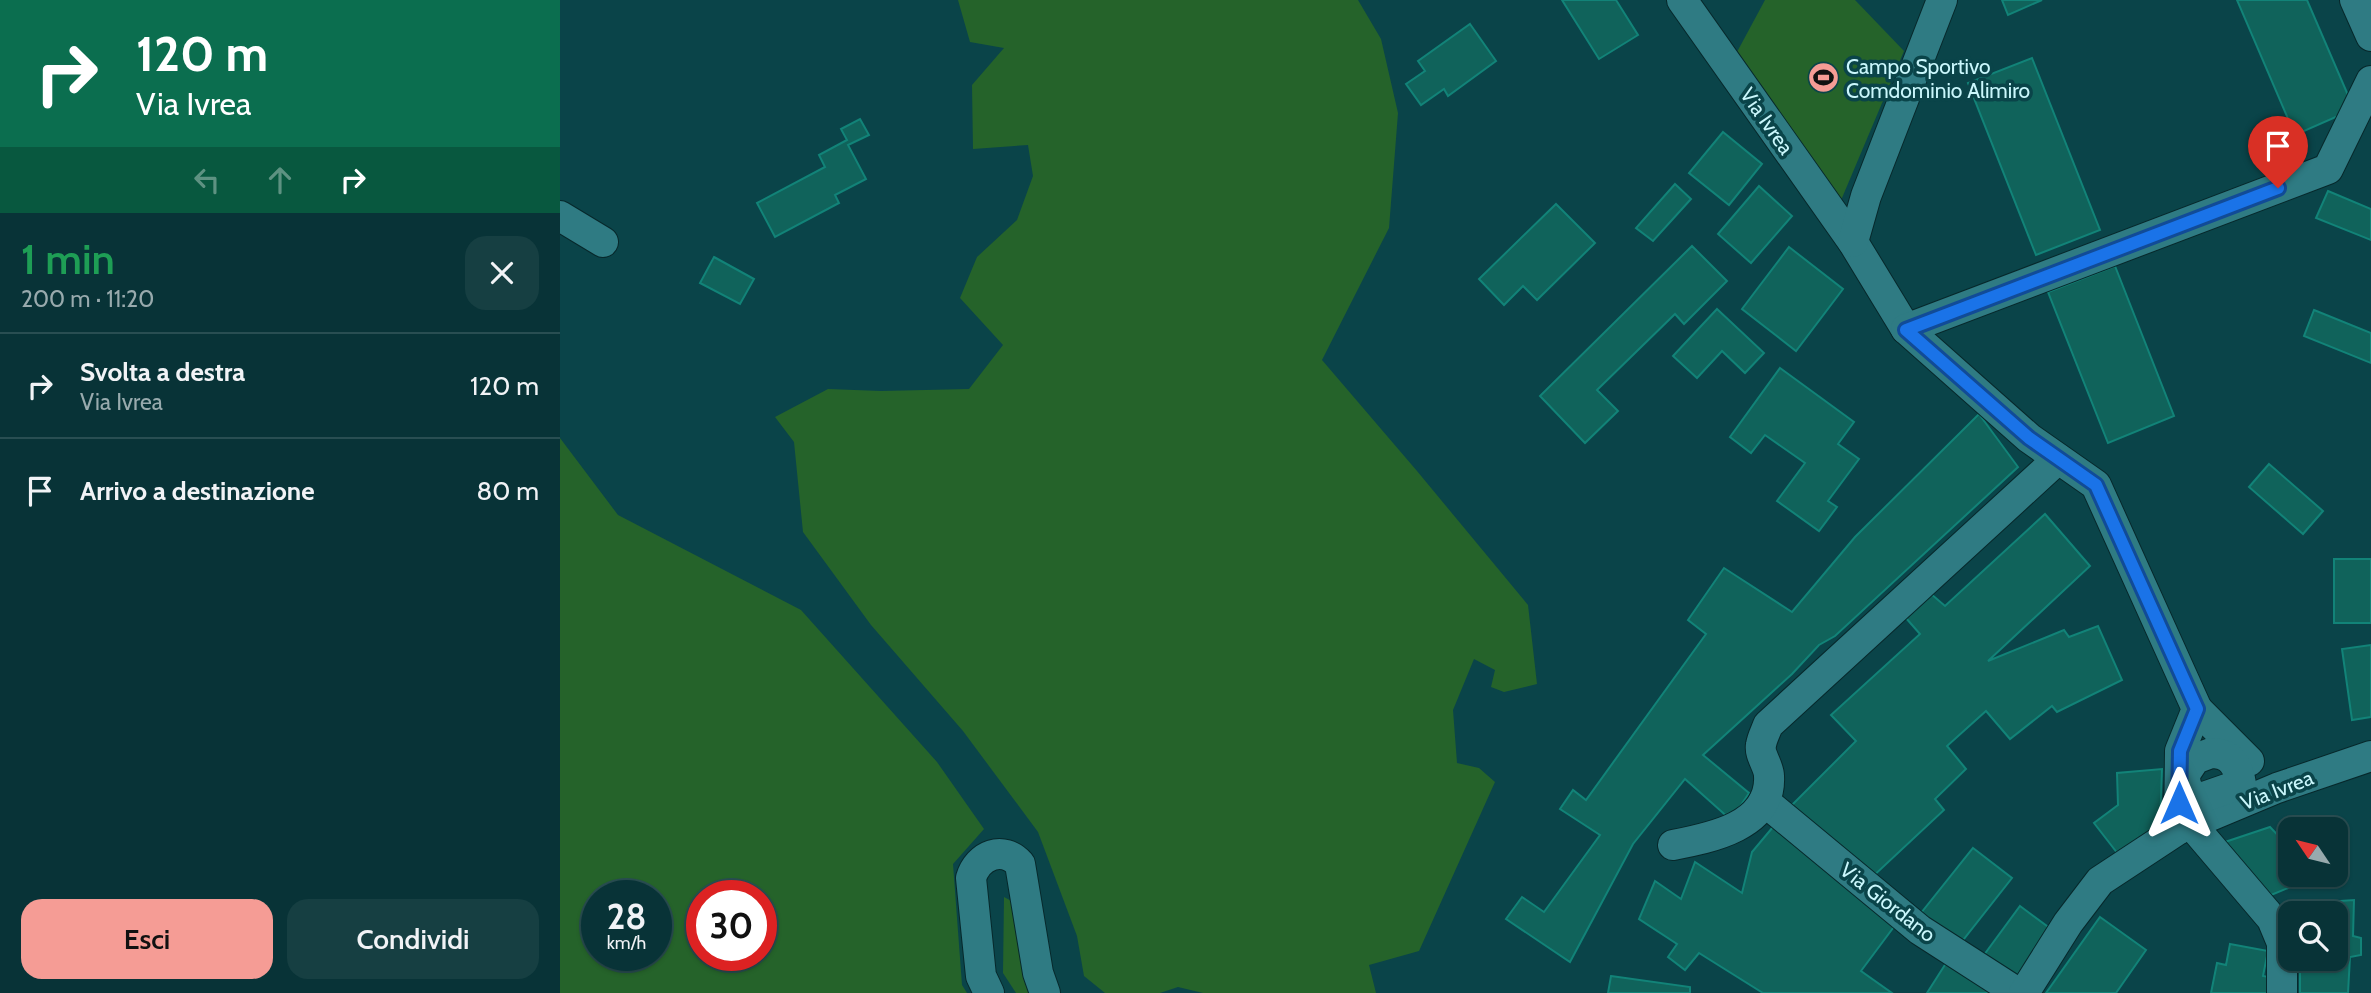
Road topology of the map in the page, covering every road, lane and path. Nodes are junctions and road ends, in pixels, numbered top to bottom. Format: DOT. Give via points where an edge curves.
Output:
graph roads {
  1 [pos="1682,0"];
  2 [pos="1942,0"];
  3 [pos="2355,0"];
  4 [pos="2371,36"];
  5 [pos="2371,81"];
  6 [pos="560,216"];
  7 [pos="603,242"];
  8 [pos="1853,242"];
  9 [pos="1906,330"];
  10 [pos="2058,459"];
  11 [pos="2197,709"];
  12 [pos="2371,756"];
  13 [pos="2277,788"];
  14 [pos="1764,801"];
  15 [pos="2185,827"];
  16 [pos="1674,845"];
  17 [pos="989,993"];
  18 [pos="1045,993"];
  19 [pos="2018,993"];
  20 [pos="2024,993"];
  21 [pos="2282,993"];
  1 -- 8 [label="street, Via Ivrea"];
  2 -- 8 [label="street"];
  3 -- 4 [label="street"];
  5 -- 9 [label="street" via="2328,169"];
  6 -- 7 [label="street"];
  8 -- 9 [label="street, Via Ivrea"];
  9 -- 10 [label="street, Via Ivrea"];
  10 -- 11 [label="street, Via Ivrea" via="2096,485"];
  10 -- 14 [label="street" via="1768,725 1760,747 1769,776"];
  11 -- 13 [label="street"];
  11 -- 15 [label="street" via="2180,751"];
  12 -- 13 [label="street, Via Ivrea"];
  13 -- 15 [label="street, Via Ivrea"];
  14 -- 16 [label="street" via="1741,826"];
  14 -- 19 [label="street, Via Giordano" via="1920,930"];
  15 -- 20 [label="street, Via Ivrea" via="2100,881"];
  15 -- 21 [label="street" via="2272,919 2282,943"];
  17 -- 18 [label="street" via="981,976 970,887 974,867 992,854 1013,857 1020,864"];
}
